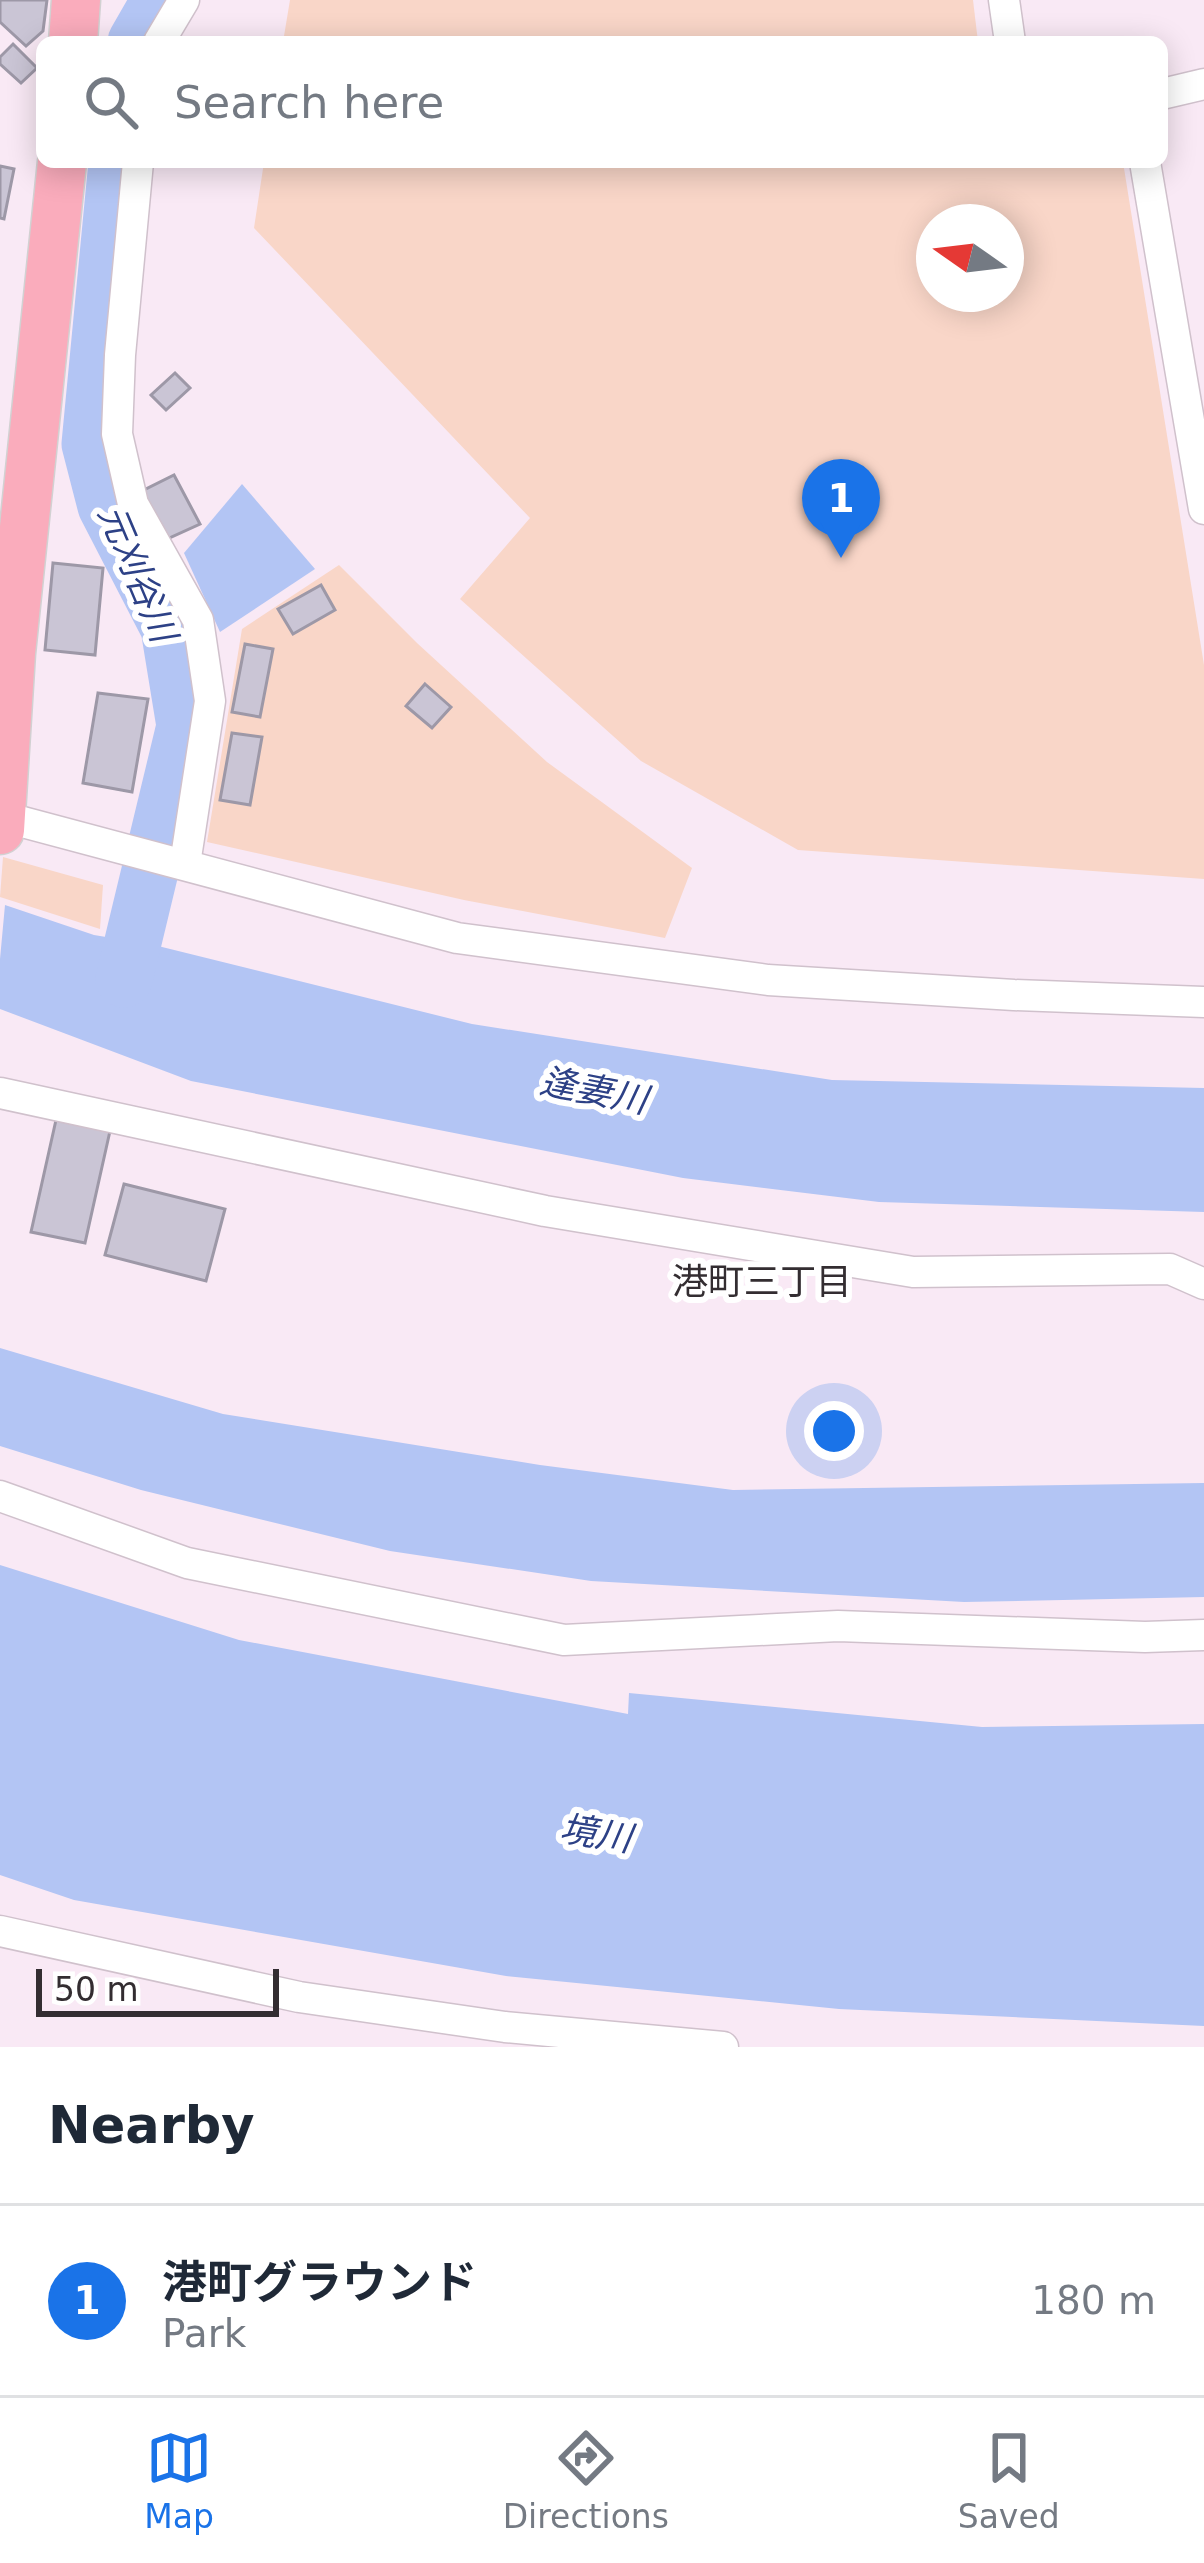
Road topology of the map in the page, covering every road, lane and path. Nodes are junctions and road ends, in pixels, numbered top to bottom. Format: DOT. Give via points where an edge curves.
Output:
graph roads {
  1 [pos="76,0"];
  2 [pos="184,0"];
  3 [pos="1004,0"];
  4 [pos="73,36"];
  5 [pos="163,36"];
  6 [pos="1009,36"];
  7 [pos="1204,84"];
  8 [pos="1168,93"];
  9 [pos="61,168"];
  10 [pos="137,168"];
  11 [pos="1146,168"];
  12 [pos="1204,509"];
  13 [pos="10,822"];
  14 [pos="184,864"];
  15 [pos="1204,1002"];
  16 [pos="0,1093"];
  17 [pos="1204,1284"];
  18 [pos="0,1496"];
  19 [pos="1204,1635"];
  20 [pos="0,1931"];
  21 [pos="722,2047"];
  1 -- 4 [label="main road"];
  2 -- 5 [label="street"];
  3 -- 6 [label="street"];
  7 -- 8 [label="street"];
  9 -- 13 [label="main road" via="11,653"];
  10 -- 14 [label="street" via="117,434 133,504 198,620 210,700"];
  11 -- 12 [label="street"];
  13 -- 14 [label="street"];
  14 -- 15 [label="street" via="457,938 768,980"];
  16 -- 17 [label="street" via="545,1211 913,1272 1170,1269"];
  18 -- 19 [label="street" via="187,1563 565,1640 838,1626"];
  20 -- 21 [label="street" via="299,1997"];
}
